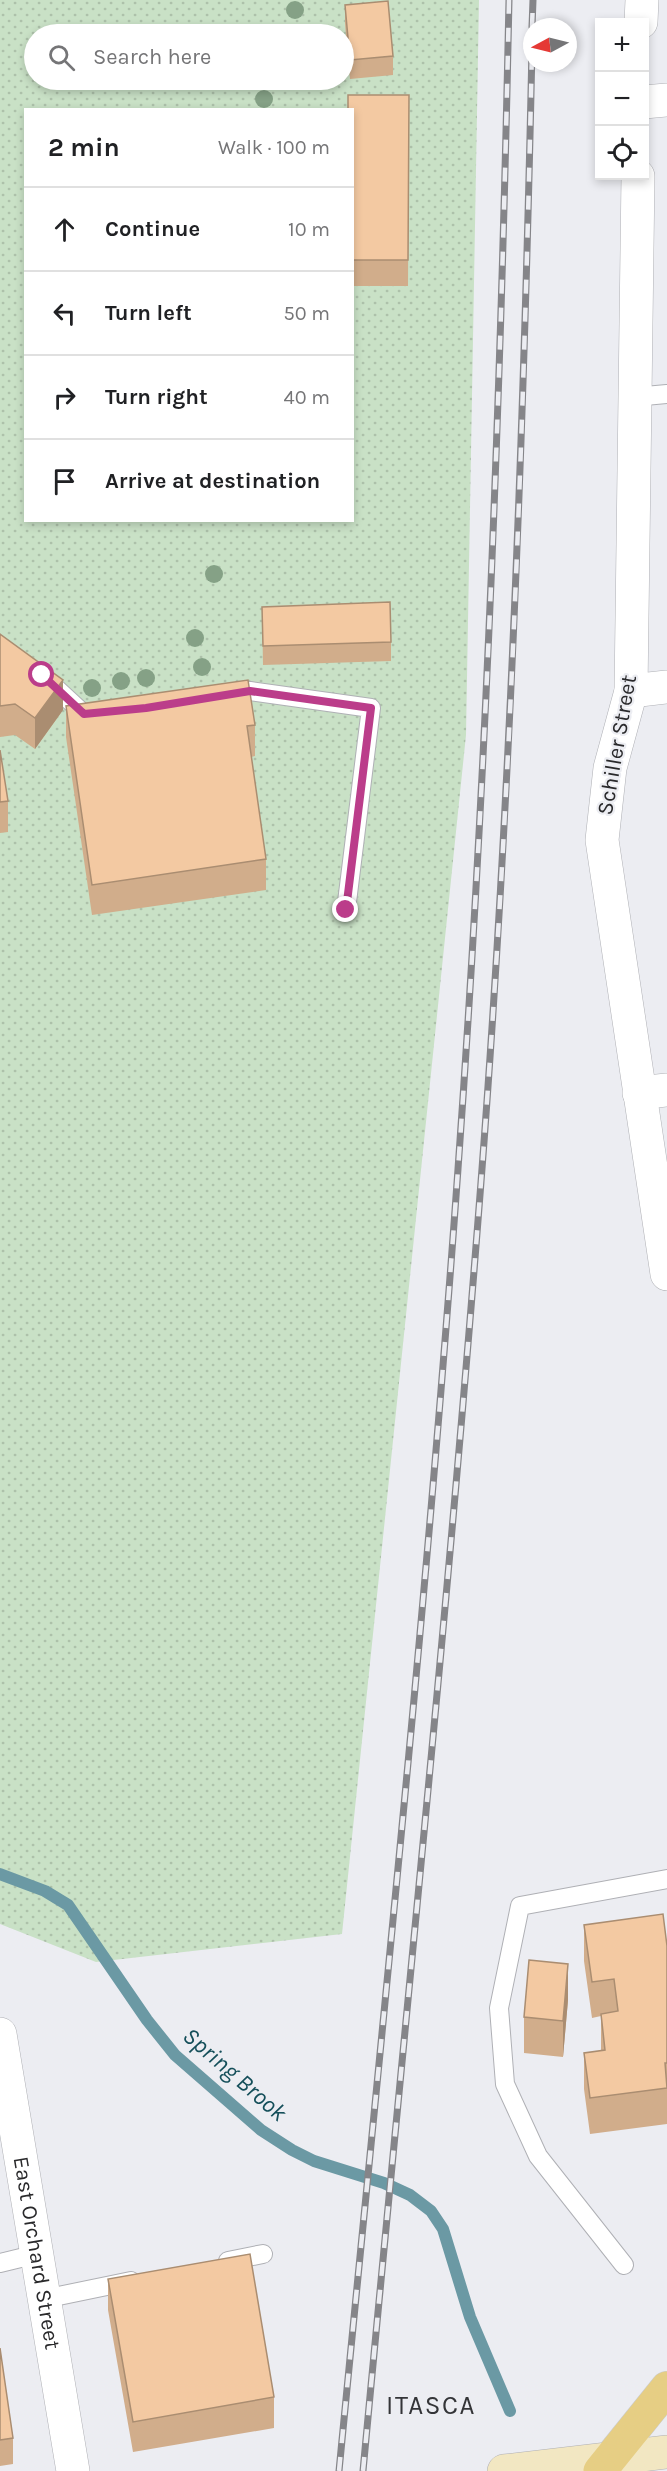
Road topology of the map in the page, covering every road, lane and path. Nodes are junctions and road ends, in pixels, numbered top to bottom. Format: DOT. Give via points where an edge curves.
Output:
graph roads {
  1 [pos="642,0"];
  2 [pos="641,18"];
  3 [pos="667,100"];
  4 [pos="649,102"];
  5 [pos="638,180"];
  6 [pos="667,394"];
  7 [pos="634,397"];
  8 [pos="34,670"];
  9 [pos="667,687"];
  10 [pos="631,691"];
  11 [pos="210,698"];
  12 [pos="112,712"];
  13 [pos="346,910"];
  14 [pos="653,1091"];
  15 [pos="667,1274"];
  16 [pos="667,1879"];
  17 [pos="0,2034"];
  18 [pos="37,2254"];
  19 [pos="263,2254"];
  20 [pos="0,2263"];
  21 [pos="624,2265"];
  22 [pos="206,2266"];
  23 [pos="148,2278"];
  24 [pos="44,2299"];
  25 [pos="667,2388"];
  26 [pos="667,2452"];
  27 [pos="605,2464"];
  28 [pos="73,2471"];
  29 [pos="504,2471"];
  1 -- 2 [label="street"];
  3 -- 4 [label="street"];
  5 -- 7 [label="street, Schiller Street"];
  6 -- 7 [label="lane"];
  7 -- 10 [label="street, Schiller Street"];
  8 -- 12 [label="lane" via="84,714"];
  9 -- 10 [label="street"];
  10 -- 14 [label="street, Schiller Street" via="610,768 602,840"];
  11 -- 13 [label="lane" via="250,691 371,708"];
  14 -- 15 [label="street, Schiller Street"];
  16 -- 21 [label="lane" via="520,1906 499,2008 505,2084 538,2156"];
  17 -- 18 [label="street, East Orchard Street"];
  18 -- 20 [label="lane"];
  18 -- 24 [label="street, East Orchard Street"];
  19 -- 22 [label="lane"];
  23 -- 24 [label="lane"];
  24 -- 28 [label="street, East Orchard Street"];
  25 -- 27 [label="main road"];
  26 -- 27 [label="street"];
  27 -- 29 [label="street"];
}
